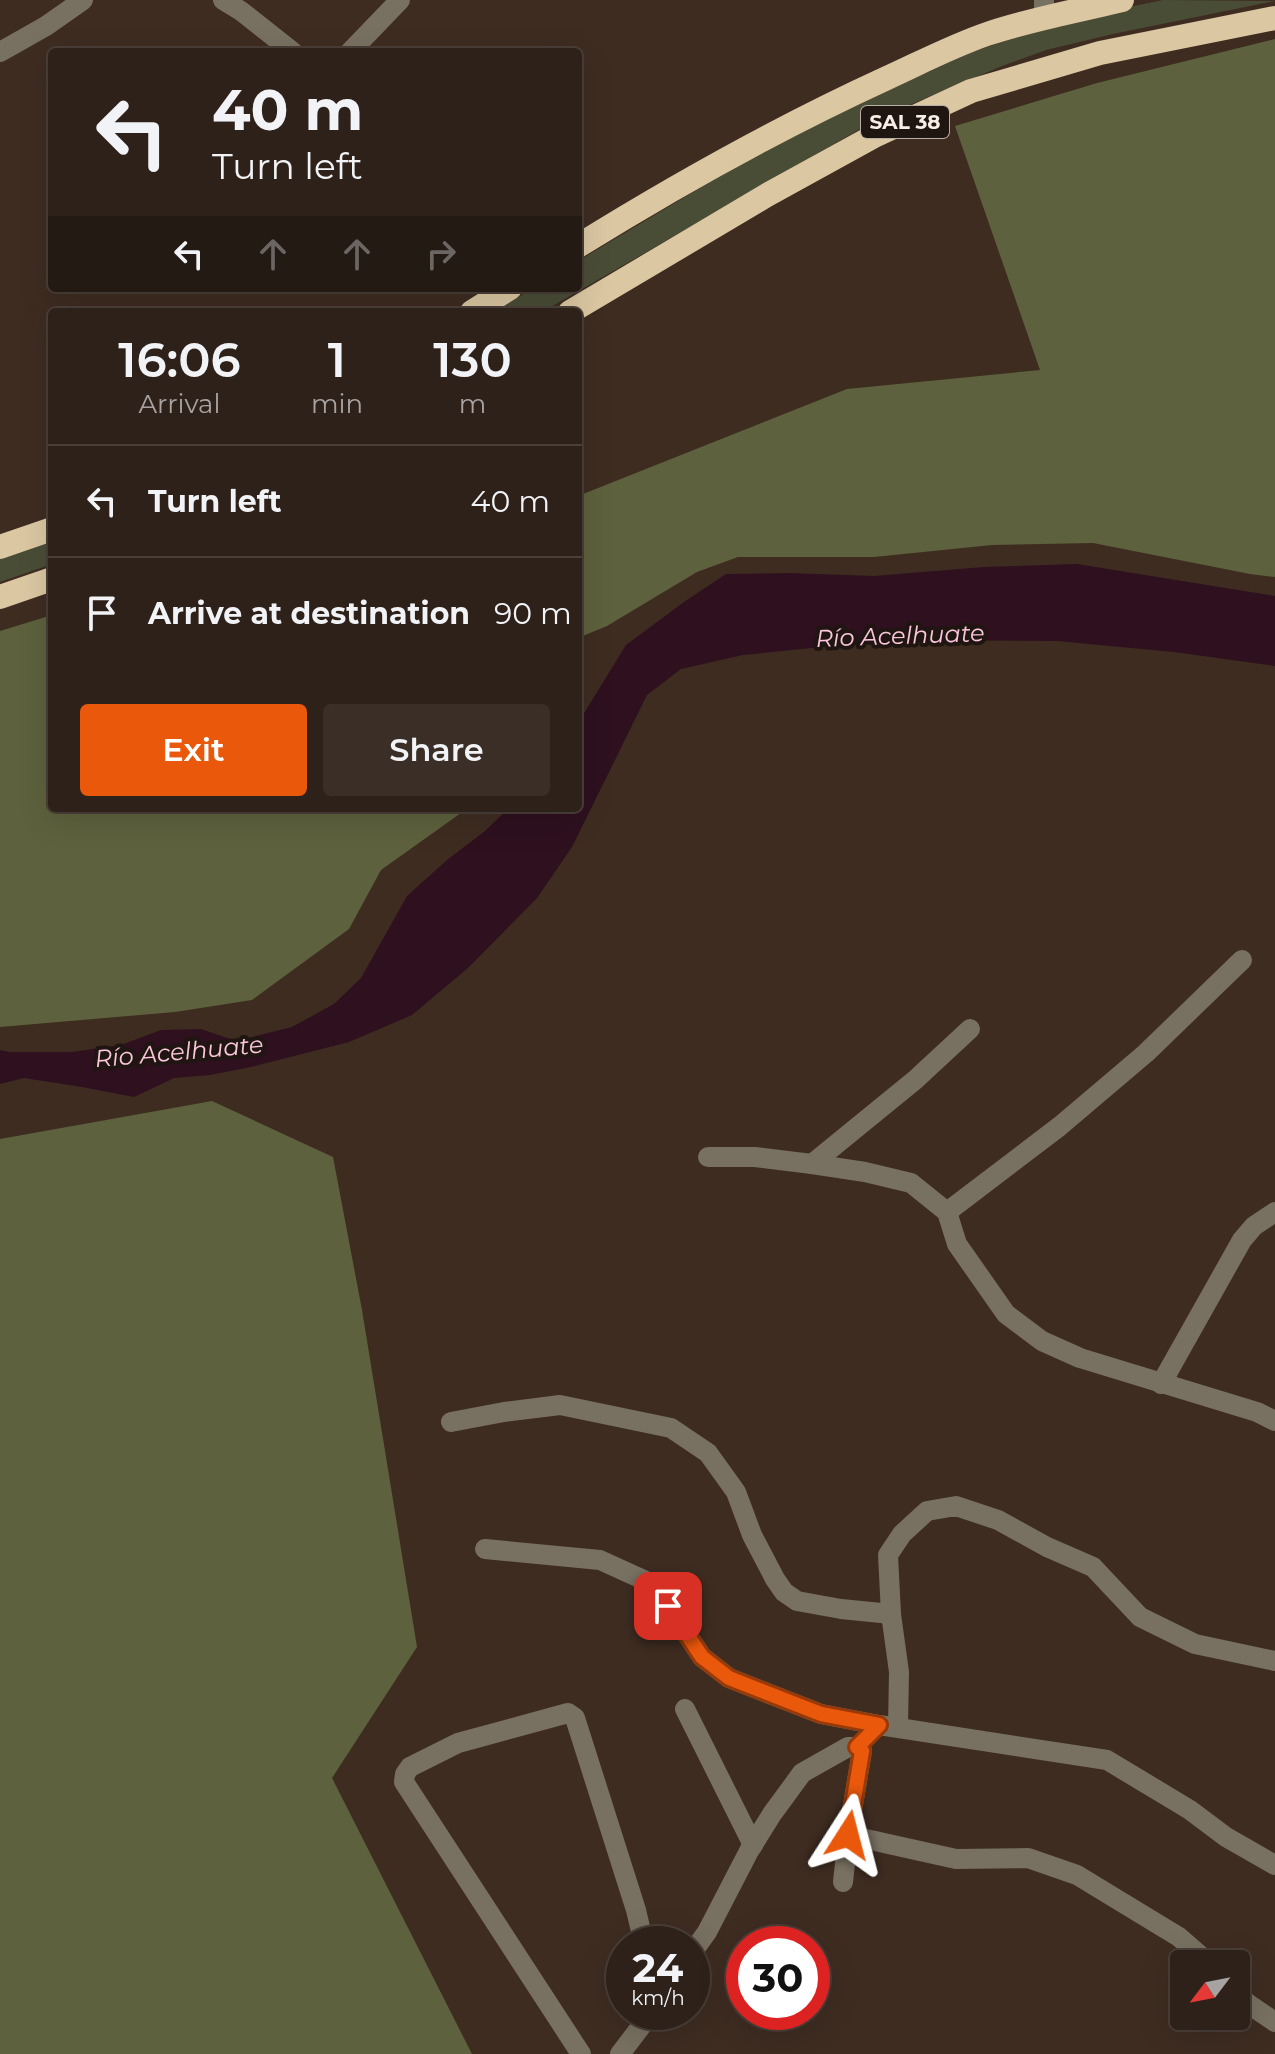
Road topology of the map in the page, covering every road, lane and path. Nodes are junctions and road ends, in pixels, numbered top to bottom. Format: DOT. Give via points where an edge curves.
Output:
graph roads {
  1 [pos="83,0"];
  2 [pos="223,0"];
  3 [pos="400,0"];
  4 [pos="1122,0"];
  5 [pos="1044,8"];
  6 [pos="1275,18"];
  7 [pos="288,48"];
  8 [pos="354,48"];
  9 [pos="0,52"];
  10 [pos="582,244"];
  11 [pos="504,292"];
  12 [pos="478,308"];
  13 [pos="577,308"];
  14 [pos="48,530"];
  15 [pos="0,547"];
  16 [pos="48,580"];
  17 [pos="0,597"];
  18 [pos="1242,960"];
  19 [pos="970,1029"];
  20 [pos="708,1157"];
  21 [pos="812,1164"];
  22 [pos="947,1212"];
  23 [pos="1275,1212"];
  24 [pos="1161,1384"];
  25 [pos="1275,1421"];
  26 [pos="451,1422"];
  27 [pos="485,1549"];
  28 [pos="891,1614"];
  29 [pos="1275,1661"];
  30 [pos="685,1709"];
  31 [pos="888,1726"];
  32 [pos="857,1747"];
  33 [pos="848,1835"];
  34 [pos="753,1845"];
  35 [pos="1275,1865"];
  36 [pos="843,1882"];
  37 [pos="640,1926"];
  38 [pos="710,1926"];
  39 [pos="1194,1950"];
  40 [pos="1250,2005"];
  41 [pos="1275,2022"];
  42 [pos="638,2030"];
  43 [pos="581,2054"];
  44 [pos="620,2054"];
  1 -- 9 [label="street"];
  2 -- 7 [label="street"];
  3 -- 8 [label="street"];
  4 -- 5 [label="highway, SAL 38"];
  5 -- 10 [label="highway, SAL 38" via="830,104"];
  6 -- 13 [label="highway, SAL 38" via="1100,53 971,91 794,180"];
  11 -- 12 [label="highway"];
  14 -- 15 [label="highway"];
  16 -- 17 [label="highway"];
  18 -- 22 [label="street" via="1146,1053"];
  19 -- 21 [label="street"];
  20 -- 21 [label="street"];
  21 -- 22 [label="street" via="911,1183"];
  22 -- 24 [label="street" via="957,1244 1006,1314 1042,1341"];
  23 -- 24 [label="street" via="1242,1240"];
  24 -- 25 [label="street"];
  26 -- 28 [label="street" via="560,1405 671,1428 708,1453 736,1492 752,1535 784,1592 797,1601"];
  27 -- 31 [label="street" via="600,1560 644,1580 702,1657 729,1678 821,1714"];
  28 -- 29 [label="street" via="888,1555 927,1511 956,1506 998,1520 1093,1567 1140,1617 1195,1644"];
  28 -- 31 [label="street" via="899,1672"];
  30 -- 34 [label="street"];
  31 -- 32 [label="street"];
  31 -- 35 [label="street" via="1107,1760"];
  32 -- 33 [label="street" via="862,1751"];
  32 -- 34 [label="street" via="802,1773"];
  33 -- 36 [label="street"];
  33 -- 39 [label="street" via="956,1859 1028,1858 1077,1875"];
  34 -- 38 [label="street"];
  37 -- 43 [label="street" via="575,1718 568,1713 458,1743 405,1774 404,1782"];
  40 -- 41 [label="street"];
  42 -- 44 [label="street"];
}
